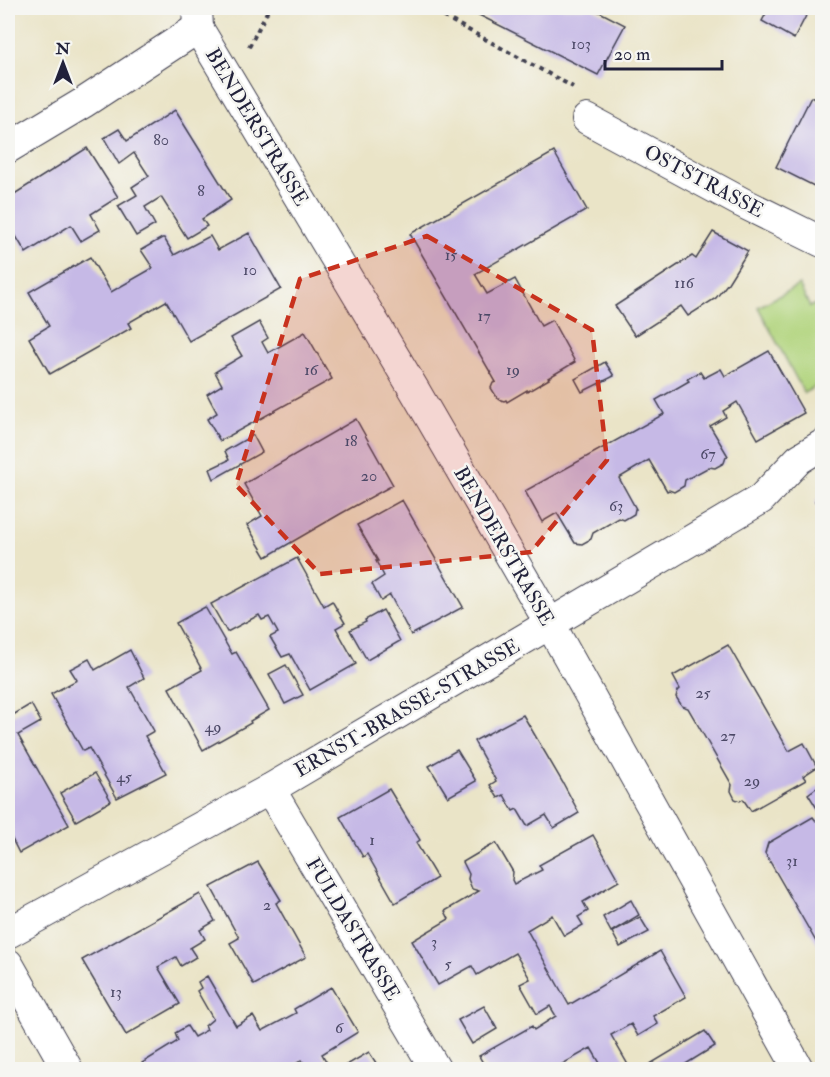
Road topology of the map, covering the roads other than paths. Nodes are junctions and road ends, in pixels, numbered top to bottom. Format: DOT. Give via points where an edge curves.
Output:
graph roads {
  1 [pos="197,18"];
  2 [pos="587,119"];
  3 [pos="8,148"];
  4 [pos="822,242"];
  5 [pos="822,445"];
  6 [pos="550,624"];
  7 [pos="270,789"];
  8 [pos="8,933"];
  9 [pos="8,964"];
  10 [pos="68,1070"];
  11 [pos="436,1070"];
  12 [pos="799,1070"];
  1 -- 3 [label="street" via="83,103"];
  1 -- 6 [label="street, BENDERSTRASSE"];
  2 -- 4 [label="street, OSTSTRASSE"];
  5 -- 6 [label="street, ERNST-BRASSE-STRASSE" via="800,459 761,500"];
  6 -- 7 [label="street, ERNST-BRASSE-STRASSE"];
  6 -- 12 [label="street, BENDERSTRASSE"];
  7 -- 8 [label="street, ERNST-BRASSE-STRASSE"];
  7 -- 11 [label="street, FULDASTRASSE"];
  9 -- 10 [label="street"];
}
